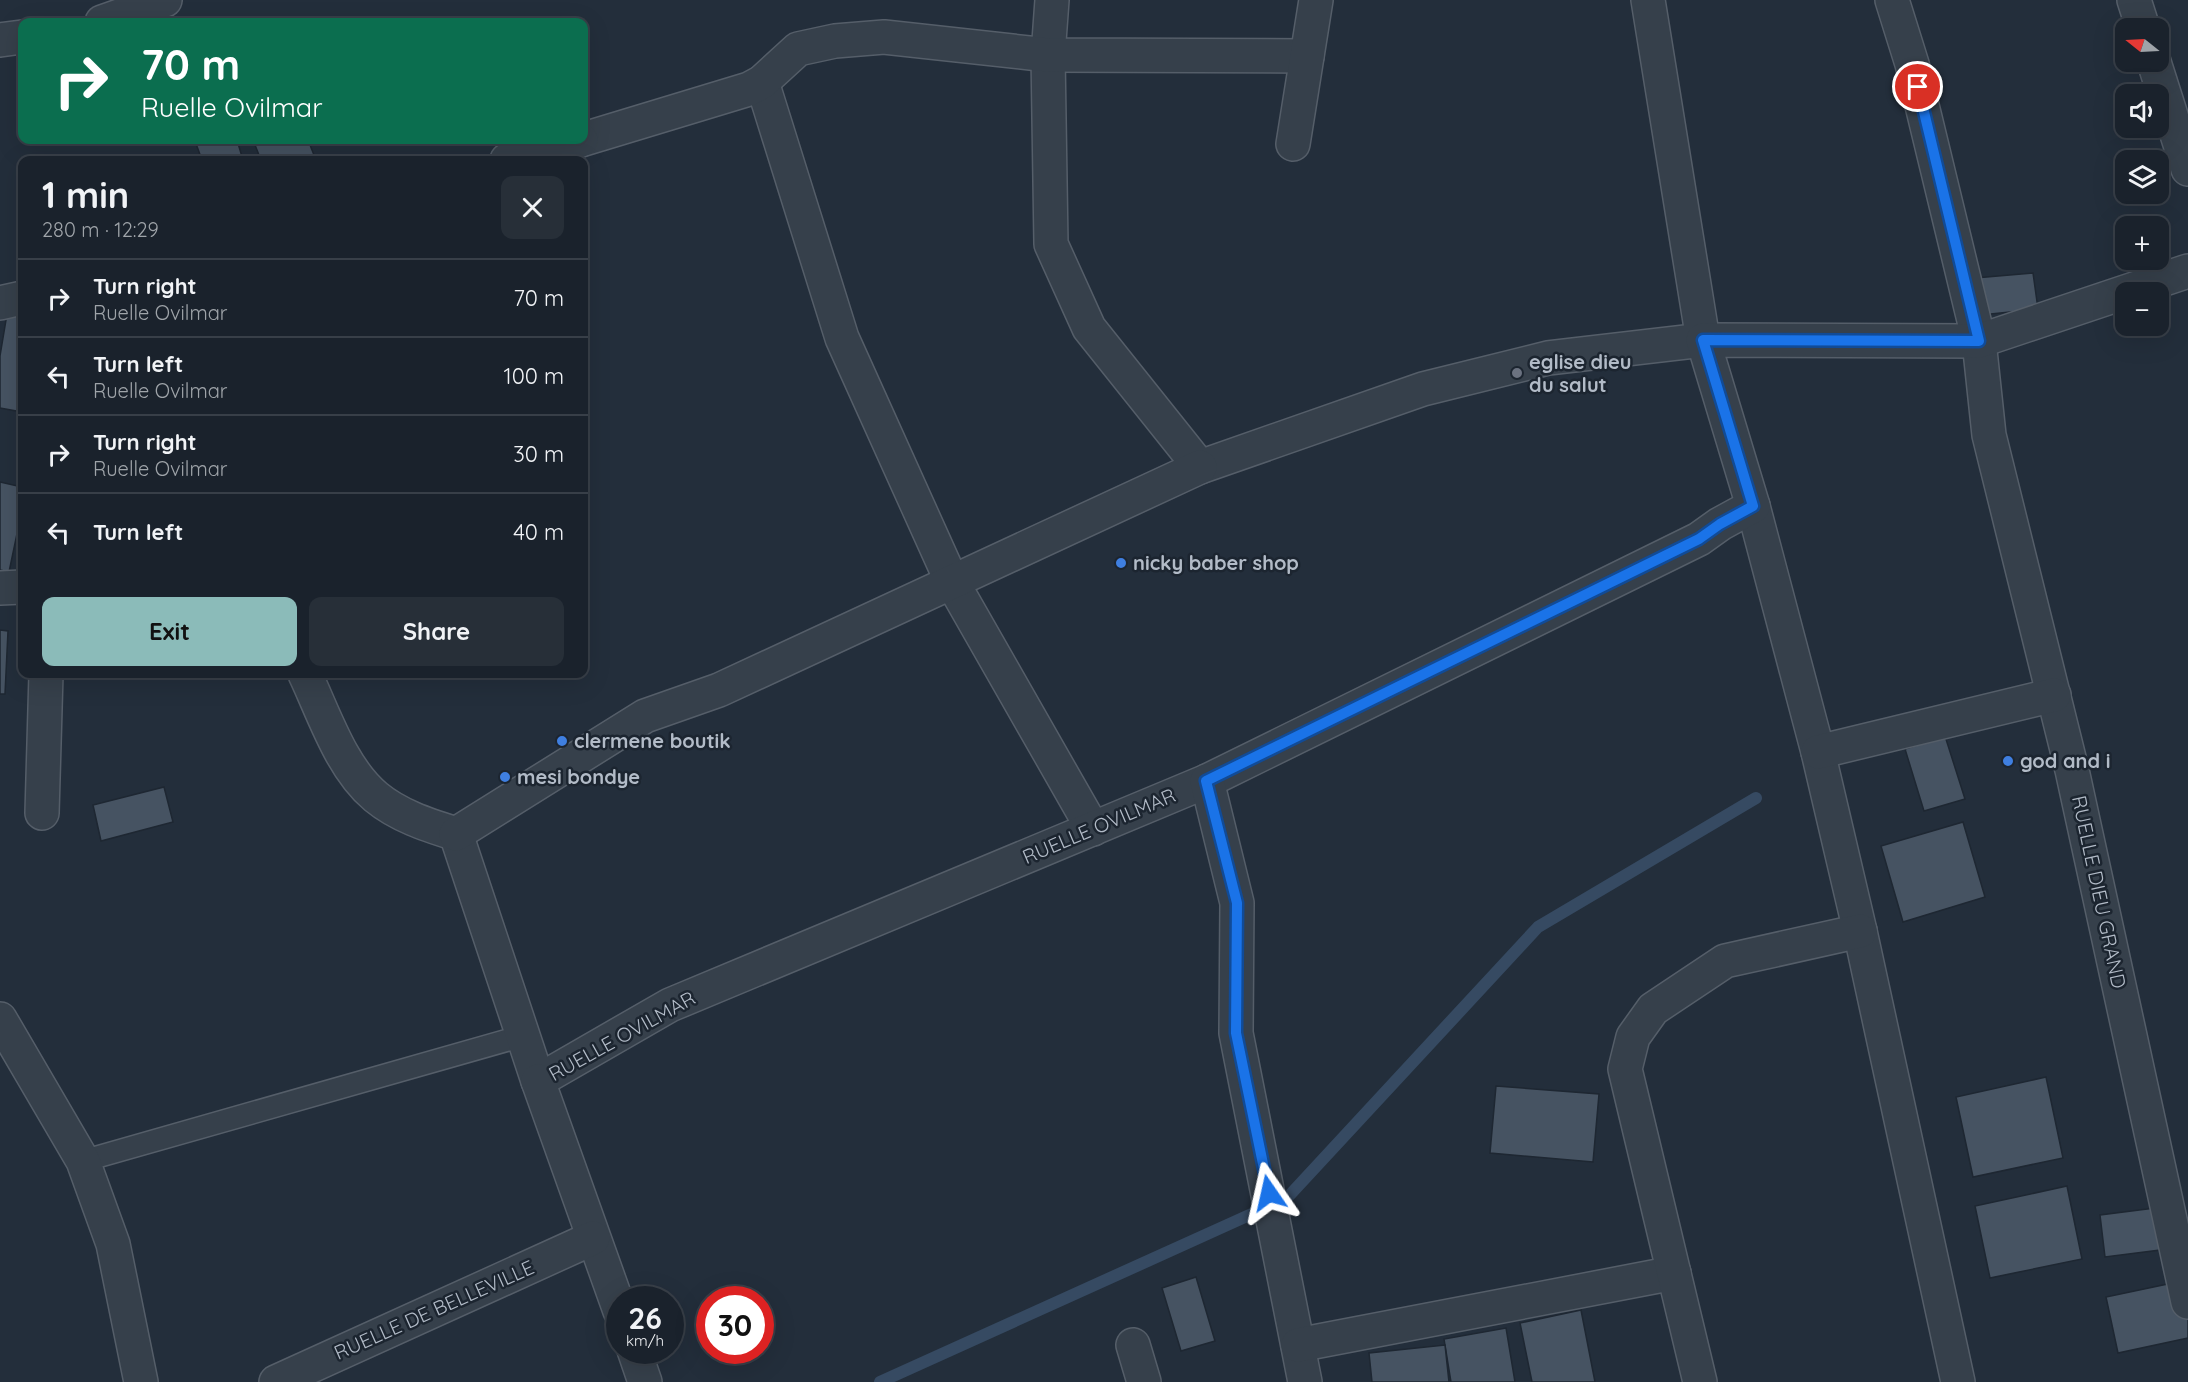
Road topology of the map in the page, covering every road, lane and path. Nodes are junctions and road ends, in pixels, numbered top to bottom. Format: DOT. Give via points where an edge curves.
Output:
graph roads {
  1 [pos="165,0"];
  2 [pos="1052,0"];
  3 [pos="1316,0"];
  4 [pos="1648,0"];
  5 [pos="1892,0"];
  6 [pos="2134,0"];
  7 [pos="113,18"];
  8 [pos="2140,18"];
  9 [pos="18,38"];
  10 [pos="0,40"];
  11 [pos="1048,55"];
  12 [pos="1307,56"];
  13 [pos="2157,72"];
  14 [pos="762,82"];
  15 [pos="588,137"];
  16 [pos="564,144"];
  17 [pos="1293,144"];
  18 [pos="521,156"];
  19 [pos="2188,169"];
  20 [pos="2188,271"];
  21 [pos="18,299"];
  22 [pos="0,303"];
  23 [pos="1703,340"];
  24 [pos="1979,341"];
  25 [pos="1200,467"];
  26 [pos="1753,506"];
  27 [pos="952,582"];
  28 [pos="18,587"];
  29 [pos="0,588"];
  30 [pos="46,678"];
  31 [pos="307,678"];
  32 [pos="2054,694"];
  33 [pos="1818,752"];
  34 [pos="1206,781"];
  35 [pos="42,813"];
  36 [pos="1093,829"];
  37 [pos="456,834"];
  38 [pos="1860,931"];
  39 [pos="0,1019"];
  40 [pos="522,1036"];
  41 [pos="538,1081"];
  42 [pos="83,1161"];
  43 [pos="593,1238"];
  44 [pos="1674,1273"];
  45 [pos="611,1286"];
  46 [pos="2188,1302"];
  47 [pos="1132,1345"];
  48 [pos="1298,1345"];
  49 [pos="639,1364"];
  50 [pos="141,1382"];
  51 [pos="276,1382"];
  52 [pos="645,1382"];
  53 [pos="1144,1382"];
  54 [pos="1305,1382"];
  55 [pos="1700,1382"];
  56 [pos="1958,1382"];
  1 -- 7 [label="street"];
  2 -- 11 [label="street"];
  3 -- 12 [label="street"];
  4 -- 23 [label="street"];
  5 -- 24 [label="street, RUELLE DIEU GRAND" via="1912,64"];
  6 -- 8 [label="street"];
  9 -- 10 [label="street"];
  11 -- 12 [label="street"];
  11 -- 14 [label="street" via="884,37 835,41 798,49"];
  11 -- 25 [label="street" via="1051,244 1089,328"];
  12 -- 17 [label="street"];
  13 -- 19 [label="street"];
  14 -- 15 [label="street"];
  14 -- 27 [label="street" via="842,338"];
  16 -- 18 [label="street"];
  20 -- 24 [label="street"];
  21 -- 22 [label="street"];
  23 -- 24 [label="street"];
  23 -- 25 [label="street" via="1548,358 1423,389"];
  23 -- 26 [label="street"];
  24 -- 32 [label="street, RUELLE DIEU GRAND" via="1989,435"];
  25 -- 27 [label="street"];
  26 -- 33 [label="street"];
  26 -- 34 [label="street, RUELLE OVILMAR" via="1699,539"];
  27 -- 36 [label="street"];
  27 -- 37 [label="street" via="719,690 645,716"];
  28 -- 29 [label="street"];
  30 -- 35 [label="street"];
  31 -- 37 [label="street" via="346,762 376,797 412,819"];
  32 -- 33 [label="street"];
  32 -- 46 [label="street, RUELLE DIEU GRAND"];
  33 -- 38 [label="street"];
  34 -- 36 [label="street, RUELLE OVILMAR"];
  34 -- 48 [label="street" via="1237,903 1236,1033"];
  36 -- 41 [label="street, RUELLE OVILMAR" via="670,1005"];
  37 -- 40 [label="street, RUELLE OVILMAR"];
  38 -- 44 [label="street" via="1725,961 1653,1008 1633,1037 1625,1069"];
  38 -- 56 [label="street"];
  39 -- 42 [label="street"];
  40 -- 41 [label="street, RUELLE OVILMAR"];
  40 -- 42 [label="lane"];
  41 -- 43 [label="street"];
  42 -- 50 [label="street" via="113,1244"];
  43 -- 45 [label="street"];
  43 -- 51 [label="street, RUELLE DE BELLEVILLE"];
  44 -- 48 [label="street"];
  44 -- 55 [label="street"];
  47 -- 53 [label="street"];
  48 -- 54 [label="street"];
  49 -- 52 [label="street"];
}
